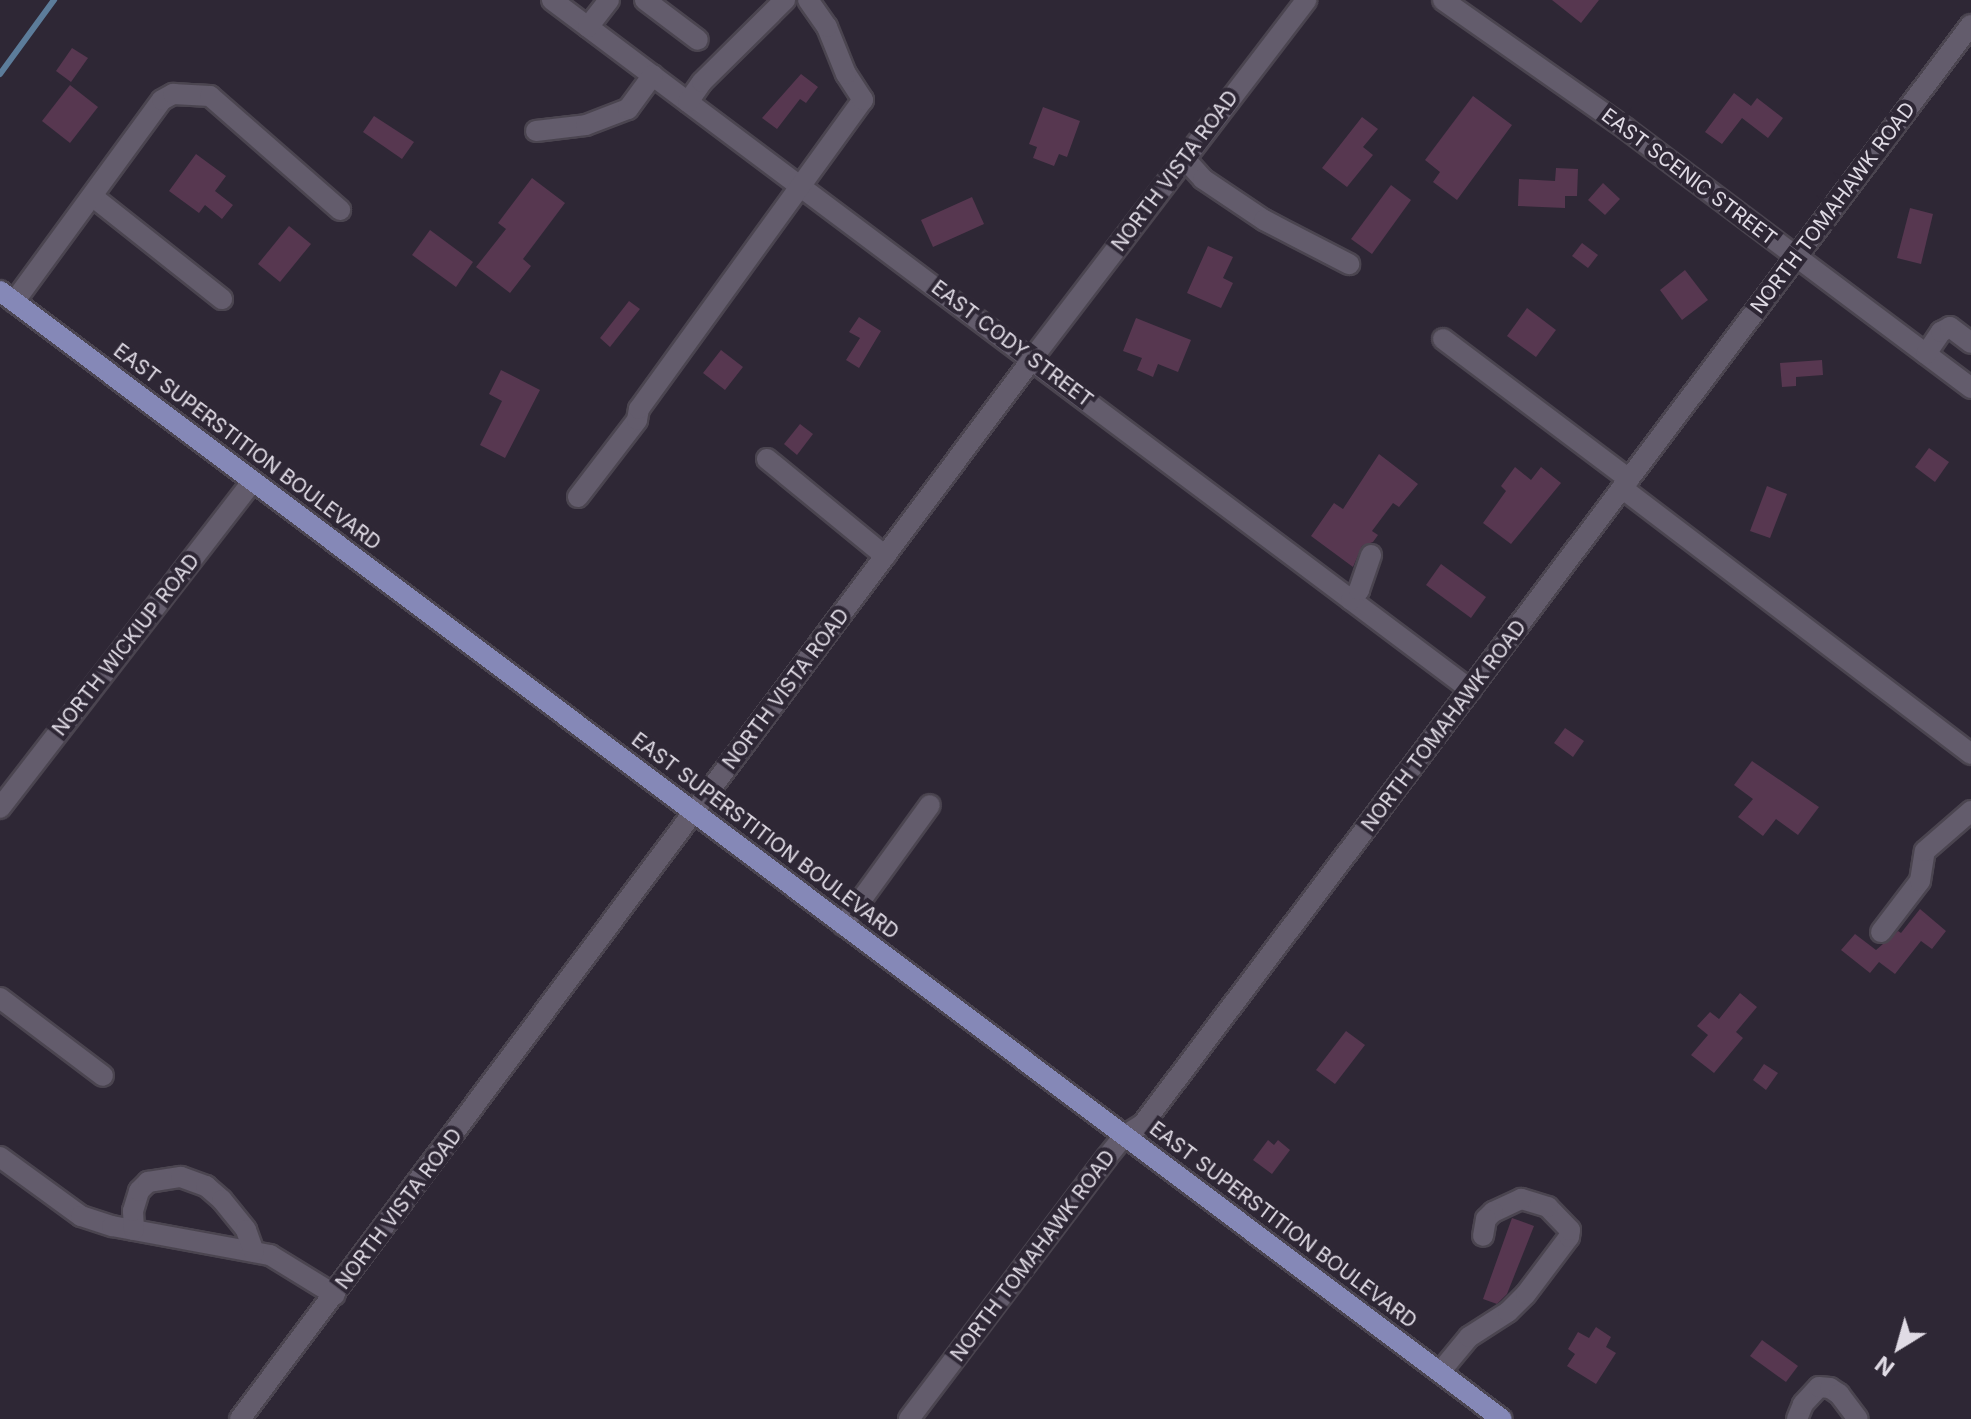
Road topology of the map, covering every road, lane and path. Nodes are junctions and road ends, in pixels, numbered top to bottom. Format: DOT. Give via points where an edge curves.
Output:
graph roads {
  1 [pos="552,0"];
  2 [pos="609,0"];
  3 [pos="645,0"];
  4 [pos="785,0"];
  5 [pos="808,0"];
  6 [pos="1306,0"];
  7 [pos="1443,0"];
  8 [pos="1971,25"];
  9 [pos="588,27"];
  10 [pos="698,40"];
  11 [pos="653,75"];
  12 [pos="688,102"];
  13 [pos="536,131"];
  14 [pos="1185,159"];
  15 [pos="800,186"];
  16 [pos="92,196"];
  17 [pos="340,210"];
  18 [pos="1797,257"];
  19 [pos="1349,264"];
  20 [pos="7,296"];
  21 [pos="222,299"];
  22 [pos="1443,339"];
  23 [pos="1971,343"];
  24 [pos="1926,354"];
  25 [pos="1032,359"];
  26 [pos="1971,388"];
  27 [pos="767,459"];
  28 [pos="253,481"];
  29 [pos="1626,483"];
  30 [pos="578,497"];
  31 [pos="1371,555"];
  32 [pos="885,556"];
  33 [pos="1351,600"];
  34 [pos="1471,690"];
  35 [pos="1971,754"];
  36 [pos="930,805"];
  37 [pos="0,808"];
  38 [pos="1971,811"];
  39 [pos="693,812"];
  40 [pos="843,925"];
  41 [pos="1881,932"];
  42 [pos="1,1001"];
  43 [pos="103,1076"];
  44 [pos="1124,1136"];
  45 [pos="0,1157"];
  46 [pos="134,1230"];
  47 [pos="1483,1236"];
  48 [pos="254,1252"];
  49 [pos="335,1295"];
  50 [pos="1440,1372"];
  51 [pos="240,1419"];
  52 [pos="909,1419"];
  53 [pos="1502,1419"];
  54 [pos="1797,1419"];
  55 [pos="1858,1419"];
  1 -- 9 [label="street, EAST CODY STREET"];
  2 -- 9 [label="street"];
  3 -- 10 [label="street"];
  4 -- 12 [label="street"];
  5 -- 15 [label="street" via="863,100"];
  6 -- 14 [label="street, NORTH VISTA ROAD"];
  7 -- 18 [label="street, EAST SCENIC STREET"];
  8 -- 18 [label="street, NORTH TOMAHAWK ROAD"];
  9 -- 11 [label="street, EAST CODY STREET"];
  11 -- 12 [label="street, EAST CODY STREET"];
  11 -- 13 [label="street" via="628,109 586,125"];
  12 -- 15 [label="street, EAST CODY STREET"];
  14 -- 19 [label="street" via="1203,179 1264,220"];
  14 -- 25 [label="street, NORTH VISTA ROAD"];
  15 -- 25 [label="street, EAST CODY STREET"];
  15 -- 30 [label="street"];
  16 -- 17 [label="street" via="162,100 185,93 210,96"];
  16 -- 20 [label="street"];
  16 -- 21 [label="street"];
  18 -- 24 [label="street, EAST SCENIC STREET"];
  18 -- 29 [label="street, NORTH TOMAHAWK ROAD"];
  20 -- 28 [label="main road, EAST SUPERSTITION BOULEVARD"];
  22 -- 29 [label="street"];
  23 -- 24 [label="street" via="1950,327"];
  24 -- 26 [label="street, EAST SCENIC STREET"];
  25 -- 32 [label="street, NORTH VISTA ROAD"];
  25 -- 33 [label="street, EAST CODY STREET"];
  27 -- 32 [label="street"];
  28 -- 37 [label="street, NORTH WICKIUP ROAD"];
  28 -- 39 [label="main road, EAST SUPERSTITION BOULEVARD"];
  29 -- 34 [label="street, NORTH TOMAHAWK ROAD"];
  29 -- 35 [label="street"];
  31 -- 33 [label="street"];
  32 -- 39 [label="street, NORTH VISTA ROAD"];
  33 -- 34 [label="street, EAST CODY STREET"];
  34 -- 44 [label="street, NORTH TOMAHAWK ROAD" via="1143,1124"];
  36 -- 40 [label="street"];
  38 -- 41 [label="street" via="1925,851 1920,881"];
  39 -- 40 [label="main road, EAST SUPERSTITION BOULEVARD"];
  39 -- 49 [label="street, NORTH VISTA ROAD"];
  40 -- 44 [label="main road, EAST SUPERSTITION BOULEVARD"];
  42 -- 43 [label="street"];
  44 -- 50 [label="main road, EAST SUPERSTITION BOULEVARD"];
  44 -- 52 [label="street, NORTH TOMAHAWK ROAD"];
  45 -- 46 [label="street" via="81,1216"];
  46 -- 48 [label="street"];
  46 -- 48 [label="street" via="139,1191 148,1182 181,1177 206,1186 222,1200 246,1230"];
  47 -- 50 [label="street" via="1493,1212 1521,1199 1548,1207 1570,1230 1526,1294 1469,1337"];
  48 -- 49 [label="street" via="296,1268"];
  49 -- 51 [label="street, NORTH VISTA ROAD"];
  50 -- 53 [label="main road, EAST SUPERSTITION BOULEVARD"];
  54 -- 55 [label="street" via="1819,1387 1839,1394"];
}
